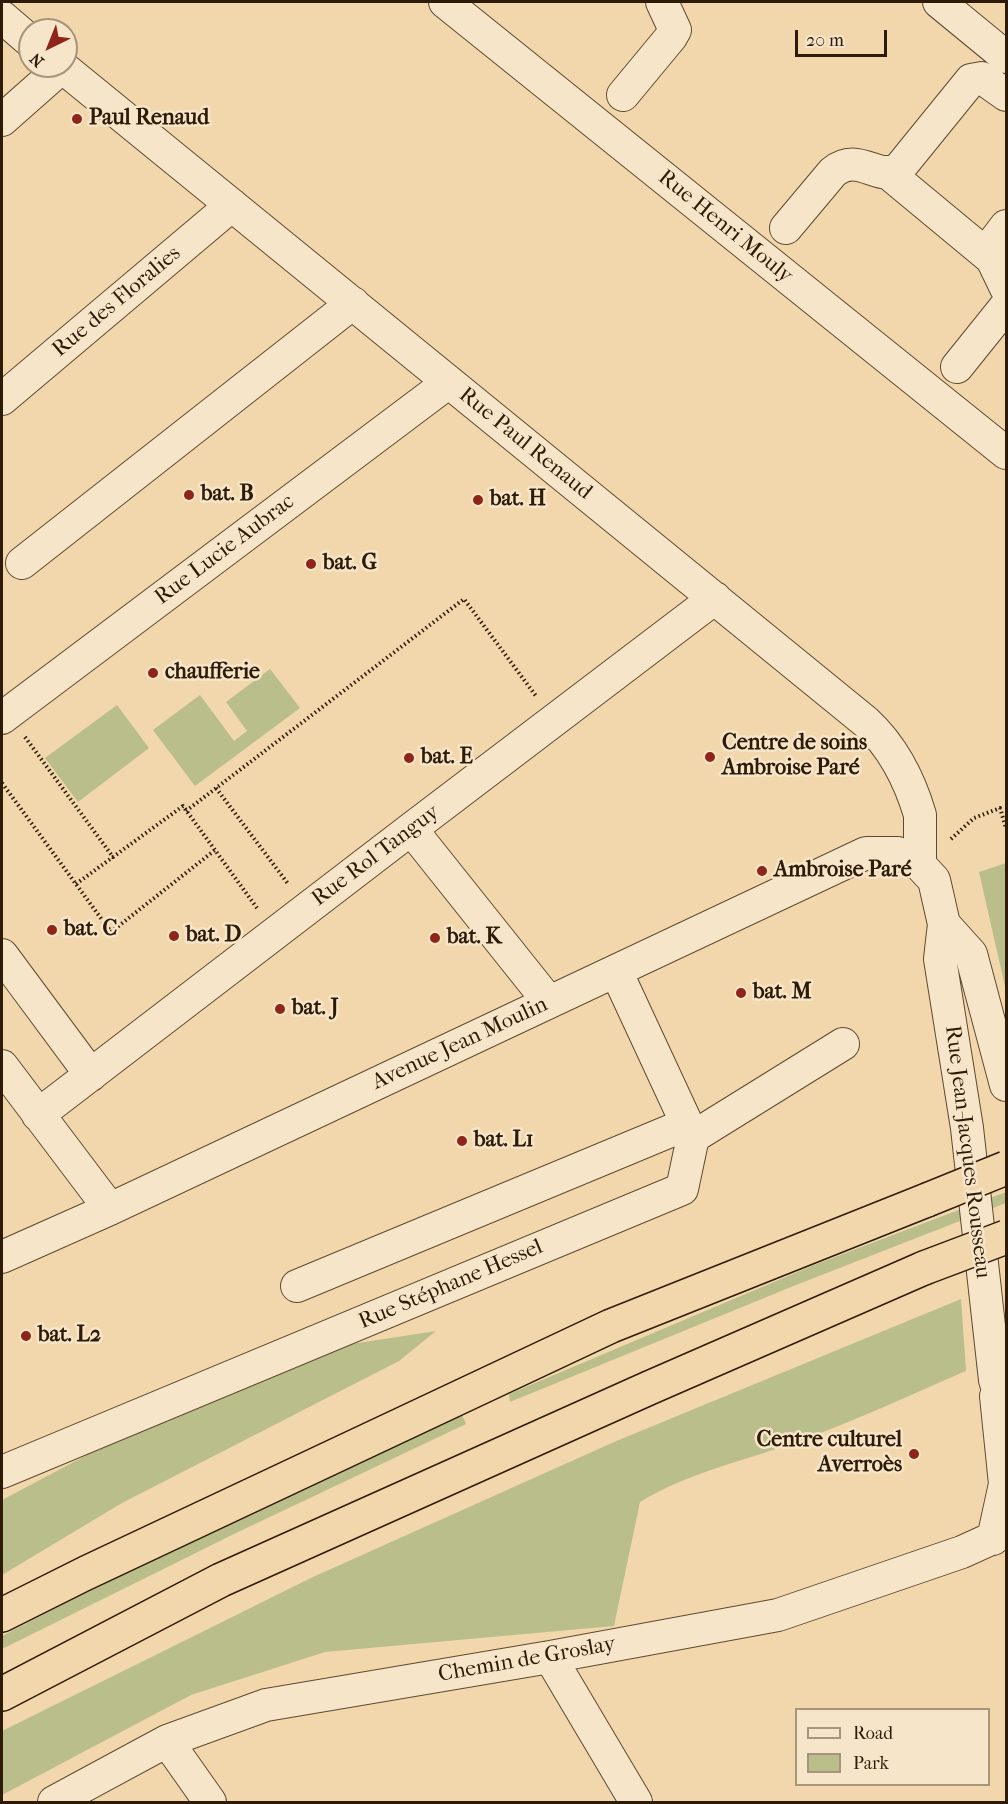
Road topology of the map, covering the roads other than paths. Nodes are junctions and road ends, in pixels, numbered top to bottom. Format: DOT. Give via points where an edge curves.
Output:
graph roads {
  1 [pos="445,2"];
  2 [pos="662,2"];
  3 [pos="939,2"];
  4 [pos="2,17"];
  5 [pos="18,31"];
  6 [pos="1006,57"];
  7 [pos="49,78"];
  8 [pos="77,78"];
  9 [pos="1006,95"];
  10 [pos="623,96"];
  11 [pos="2,120"];
  12 [pos="887,172"];
  13 [pos="232,205"];
  14 [pos="1006,226"];
  15 [pos="786,228"];
  16 [pos="992,260"];
  17 [pos="1006,288"];
  18 [pos="353,303"];
  19 [pos="1006,306"];
  20 [pos="957,367"];
  21 [pos="449,382"];
  22 [pos="2,399"];
  23 [pos="1006,453"];
  24 [pos="22,563"];
  25 [pos="715,598"];
  26 [pos="4,716"];
  27 [pos="411,829"];
  28 [pos="920,865"];
  29 [pos="944,924"];
  30 [pos="2,955"];
  31 [pos="616,971"];
  32 [pos="549,1002"];
  33 [pos="843,1044"];
  34 [pos="2,1066"];
  35 [pos="91,1075"];
  36 [pos="1006,1086"];
  37 [pos="38,1116"];
  38 [pos="690,1131"];
  39 [pos="1006,1168"];
  40 [pos="110,1209"];
  41 [pos="1006,1237"];
  42 [pos="2,1257"];
  43 [pos="297,1286"];
  44 [pos="994,1380"];
  45 [pos="1006,1417"];
  46 [pos="2,1472"];
  47 [pos="1000,1535"];
  48 [pos="2,1615"];
  49 [pos="550,1657"];
  50 [pos="2,1694"];
  51 [pos="167,1741"];
  52 [pos="54,1803"];
  53 [pos="210,1803"];
  54 [pos="636,1803"];
  1 -- 23 [label="street, Rue Henri Mouly"];
  2 -- 10 [label="street" via="675,30"];
  3 -- 6 [label="street"];
  4 -- 5 [label="street"];
  7 -- 11 [label="street"];
  8 -- 13 [label="street, Rue Paul Renaud"];
  9 -- 12 [label="street" via="982,78 971,80 903,165"];
  12 -- 15 [label="street" via="841,165"];
  12 -- 16 [label="street"];
  13 -- 18 [label="street, Rue Paul Renaud"];
  13 -- 22 [label="street, Rue des Floralies"];
  14 -- 16 [label="street" via="990,248"];
  16 -- 17 [label="street"];
  18 -- 21 [label="street, Rue Paul Renaud"];
  18 -- 24 [label="street"];
  19 -- 20 [label="street"];
  21 -- 25 [label="street, Rue Paul Renaud"];
  21 -- 26 [label="street, Rue Lucie Aubrac"];
  25 -- 27 [label="street, Rue Rol Tanguy"];
  25 -- 28 [label="street, Rue Paul Renaud" via="883,740 904,773 918,808"];
  27 -- 32 [label="street"];
  27 -- 35 [label="street, Rue Rol Tanguy"];
  28 -- 29 [label="street, Rue Jean-Jacques Rousseau" via="934,880"];
  28 -- 31 [label="street, Avenue Jean Moulin" via="898,853 866,853"];
  29 -- 36 [label="street, Rue Jean-Jacques Rousseau" via="971,954"];
  29 -- 44 [label="street, Rue Jean-Jacques Rousseau" via="940,959 967,1128"];
  30 -- 35 [label="street"];
  31 -- 32 [label="street, Avenue Jean Moulin"];
  31 -- 38 [label="street"];
  32 -- 40 [label="street, Avenue Jean Moulin"];
  33 -- 38 [label="street"];
  34 -- 37 [label="street"];
  35 -- 37 [label="street, Rue Rol Tanguy"];
  37 -- 40 [label="street"];
  38 -- 43 [label="street"];
  38 -- 46 [label="street, Rue Stéphane Hessel" via="682,1189"];
  39 -- 48 [label="highway, bridge" via="611,1326"];
  40 -- 42 [label="street, Avenue Jean Moulin"];
  41 -- 50 [label="highway, bridge" via="924,1268 221,1580"];
  44 -- 45 [label="street, Rue Jean-Jacques Rousseau"];
  44 -- 47 [label="street, Rue Jean-Jacques Rousseau" via="1005,1484"];
  47 -- 49 [label="street, Chemin de Groslay" via="962,1552 778,1615"];
  49 -- 51 [label="street, Chemin de Groslay" via="266,1705"];
  49 -- 54 [label="street"];
  51 -- 52 [label="street, Chemin de Groslay"];
  51 -- 53 [label="street"];
}
